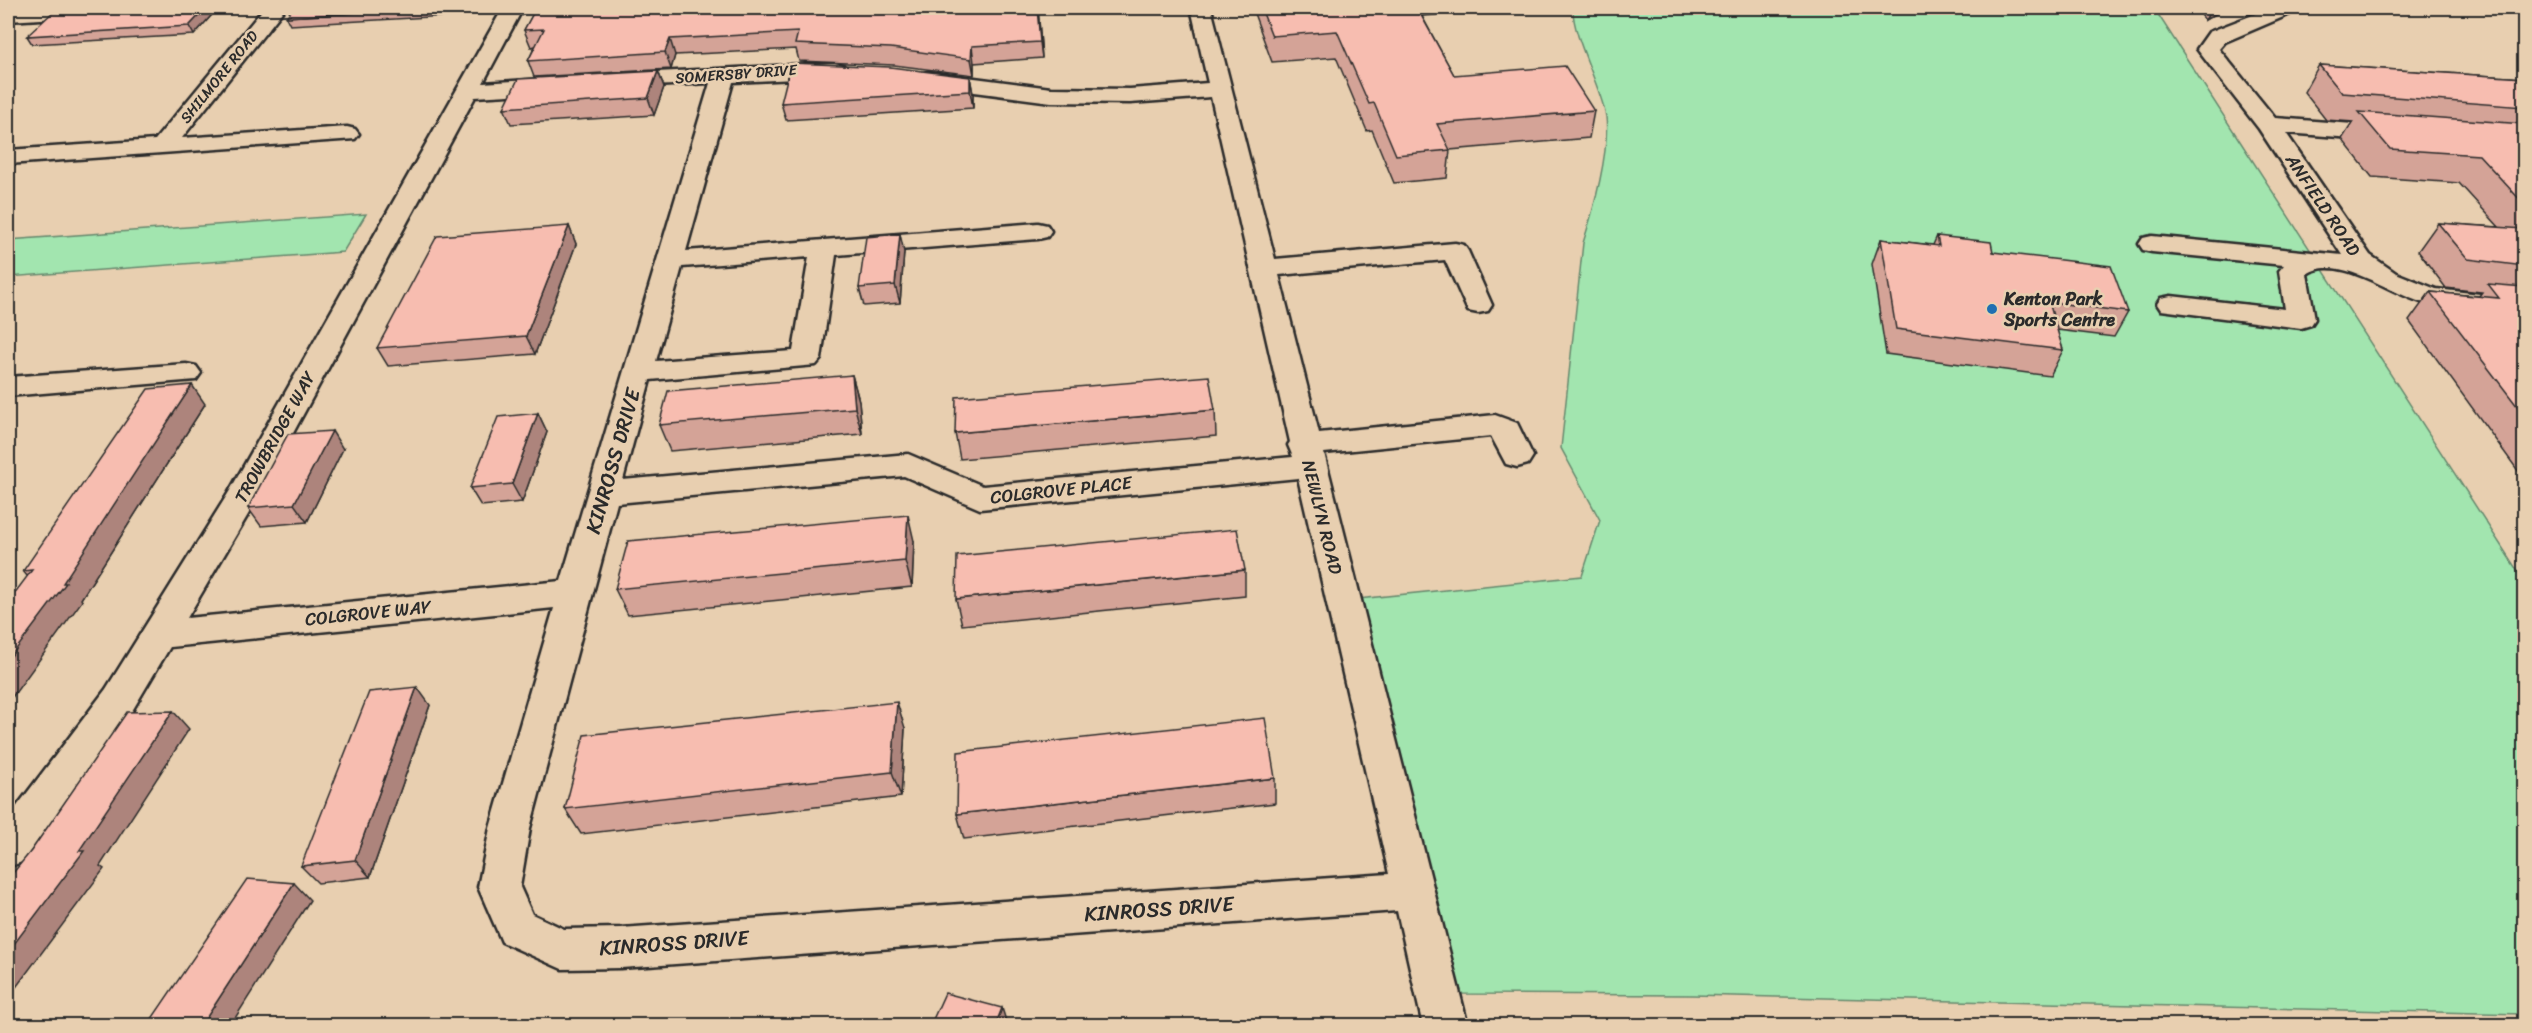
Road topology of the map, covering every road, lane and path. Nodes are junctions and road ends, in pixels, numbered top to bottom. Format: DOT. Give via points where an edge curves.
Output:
graph roads {
  1 [pos="123,8"];
  2 [pos="275,8"];
  3 [pos="513,8"];
  4 [pos="1201,8"];
  5 [pos="2288,8"];
  6 [pos="11,24"];
  7 [pos="859,71"];
  8 [pos="724,75"];
  9 [pos="904,76"];
  10 [pos="1221,89"];
  11 [pos="466,91"];
  12 [pos="2268,125"];
  13 [pos="347,134"];
  14 [pos="2420,136"];
  15 [pos="162,147"];
  16 [pos="8,157"];
  17 [pos="1038,231"];
  18 [pos="2152,244"];
  19 [pos="824,248"];
  20 [pos="2311,259"];
  21 [pos="672,260"];
  22 [pos="2366,265"];
  23 [pos="1263,268"];
  24 [pos="2171,304"];
  25 [pos="1478,305"];
  26 [pos="2524,307"];
  27 [pos="638,372"];
  28 [pos="186,373"];
  29 [pos="8,387"];
  30 [pos="1307,455"];
  31 [pos="1517,456"];
  32 [pos="604,493"];
  33 [pos="576,593"];
  34 [pos="159,634"];
  35 [pos="8,849"];
  36 [pos="1413,891"];
  37 [pos="1446,1026"];
  1 -- 6 [label="street" via="36,13"];
  2 -- 15 [label="street, SHILMORE ROAD"];
  3 -- 11 [label="street, TROWBRIDGE WAY"];
  4 -- 10 [label="street, NEWLYN ROAD"];
  5 -- 12 [label="street, ANFIELD ROAD" via="2217,37 2208,49"];
  7 -- 8 [label="street, SOMERSBY DRIVE" via="811,69"];
  8 -- 11 [label="street, SOMERSBY DRIVE"];
  8 -- 21 [label="street, KINROSS DRIVE"];
  9 -- 10 [label="street" via="1051,95 1130,96"];
  10 -- 23 [label="street, NEWLYN ROAD"];
  11 -- 34 [label="street, TROWBRIDGE WAY" via="243,496"];
  12 -- 14 [label="street"];
  12 -- 22 [label="street, ANFIELD ROAD"];
  13 -- 15 [label="street"];
  15 -- 16 [label="street"];
  17 -- 19 [label="street"];
  18 -- 20 [label="street"];
  19 -- 21 [label="street"];
  19 -- 27 [label="street, KINROSS DRIVE" via="806,359"];
  20 -- 22 [label="street"];
  20 -- 24 [label="street" via="2293,272 2301,319"];
  21 -- 27 [label="street, KINROSS DRIVE"];
  22 -- 26 [label="street, ANFIELD ROAD" via="2386,279 2432,297"];
  23 -- 25 [label="street" via="1455,251"];
  23 -- 30 [label="street, NEWLYN ROAD"];
  27 -- 32 [label="street, KINROSS DRIVE"];
  28 -- 29 [label="street"];
  30 -- 31 [label="street, COLGROVE PLACE" via="1495,425 1506,430"];
  30 -- 32 [label="street, COLGROVE PLACE" via="980,498 908,465"];
  30 -- 36 [label="street, NEWLYN ROAD"];
  32 -- 33 [label="street, KINROSS DRIVE"];
  33 -- 34 [label="street, COLGROVE WAY"];
  33 -- 36 [label="street, KINROSS DRIVE" via="510,828 499,887 517,928 561,949 621,948"];
  34 -- 35 [label="street, TROWBRIDGE WAY" via="119,700"];
  36 -- 37 [label="street, NEWLYN ROAD"];
}
